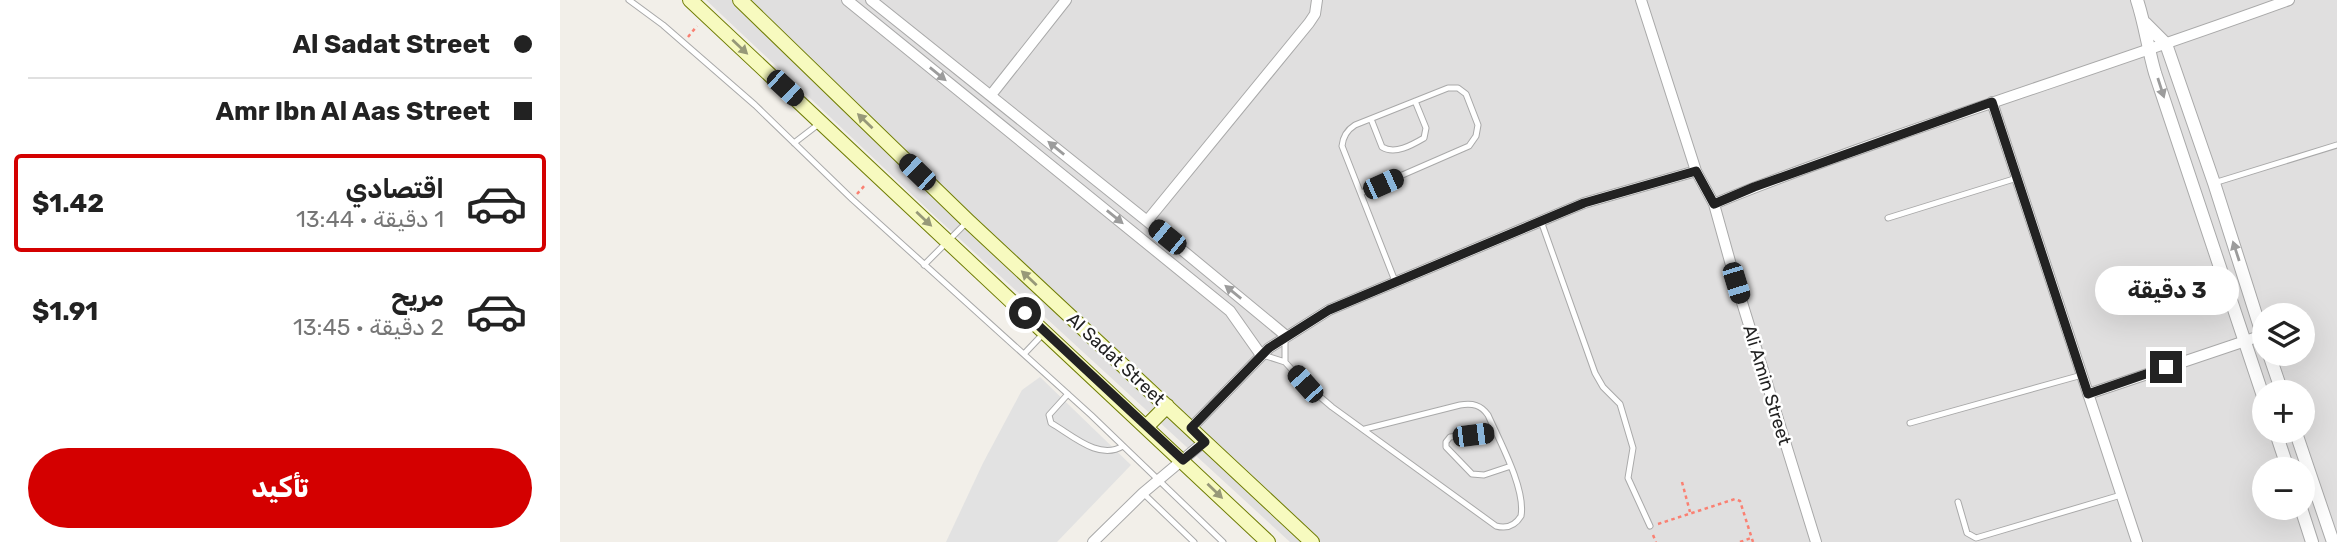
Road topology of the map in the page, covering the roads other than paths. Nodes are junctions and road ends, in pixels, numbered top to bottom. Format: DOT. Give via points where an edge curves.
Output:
graph roads {
  1 [pos="629,0"];
  2 [pos="690,0"];
  3 [pos="740,0"];
  4 [pos="847,0"];
  5 [pos="871,0"];
  6 [pos="1066,0"];
  7 [pos="1317,0"];
  8 [pos="1641,0"];
  9 [pos="2137,0"];
  10 [pos="2289,0"];
  11 [pos="2145,22"];
  12 [pos="919,39"];
  13 [pos="2166,44"];
  14 [pos="2148,50"];
  15 [pos="909,51"];
  16 [pos="992,95"];
  17 [pos="1415,101"];
  18 [pos="1992,102"];
  19 [pos="1371,119"];
  20 [pos="821,122"];
  21 [pos="794,143"];
  22 [pos="2337,145"];
  23 [pos="1084,171"];
  24 [pos="1696,171"];
  25 [pos="2017,178"];
  26 [pos="1073,183"];
  27 [pos="2214,183"];
  28 [pos="1361,193"];
  29 [pos="1714,204"];
  30 [pos="1888,218"];
  31 [pos="1541,220"];
  32 [pos="968,221"];
  33 [pos="1147,221"];
  34 [pos="948,241"];
  35 [pos="924,265"];
  36 [pos="1395,281"];
  37 [pos="2253,303"];
  38 [pos="1045,332"];
  39 [pos="1285,335"];
  40 [pos="2252,339"];
  41 [pos="2245,340"];
  42 [pos="1024,354"];
  43 [pos="1261,355"];
  44 [pos="1284,362"];
  45 [pos="2082,375"];
  46 [pos="2258,380"];
  47 [pos="1068,394"];
  48 [pos="2088,394"];
  49 [pos="1167,406"];
  50 [pos="1910,423"];
  51 [pos="1147,426"];
  52 [pos="1191,428"];
  53 [pos="1364,429"];
  54 [pos="1496,432"];
  55 [pos="1205,442"];
  56 [pos="2299,443"];
  57 [pos="1124,446"];
  58 [pos="1183,460"];
  59 [pos="1511,466"];
  60 [pos="1158,480"];
  61 [pos="1143,493"];
  62 [pos="2121,495"];
  63 [pos="1958,502"];
  64 [pos="2305,520"];
  65 [pos="1650,526"];
  66 [pos="1093,542"];
  67 [pos="1194,542"];
  68 [pos="1223,542"];
  69 [pos="1268,542"];
  70 [pos="1312,542"];
  71 [pos="1816,542"];
  72 [pos="2137,542"];
  73 [pos="2312,542"];
  74 [pos="2333,542"];
  1 -- 21 [label="lane" via="683,42"];
  2 -- 20 [label="main road, Al Sadat Street, one-way"];
  32 -- 3 [label="main road, Al Sadat Street, one-way"];
  4 -- 15 [label="street"];
  5 -- 12 [label="street"];
  6 -- 16 [label="street"];
  7 -- 33 [label="street" via="1309,23"];
  8 -- 24 [label="street, Ali Amin Street"];
  9 -- 11 [label="street"];
  10 -- 13 [label="street"];
  11 -- 13 [label="street"];
  11 -- 14 [label="street"];
  12 -- 15 [label="street"];
  12 -- 16 [label="street"];
  13 -- 14 [label="street"];
  13 -- 27 [label="street"];
  14 -- 18 [label="street"];
  14 -- 41 [label="street, one-way"];
  15 -- 26 [label="street, one-way"];
  23 -- 16 [label="street, one-way"];
  17 -- 19 [label="lane"];
  17 -- 19 [label="lane" via="1427,133 1394,151 1382,147"];
  17 -- 28 [label="lane" via="1448,88 1462,90 1478,125 1476,136 1469,146"];
  18 -- 25 [label="street"];
  18 -- 29 [label="street"];
  19 -- 28 [label="lane" via="1350,128 1342,146"];
  20 -- 21 [label="lane"];
  20 -- 34 [label="main road, Al Sadat Street, one-way"];
  21 -- 35 [label="lane"];
  22 -- 27 [label="lane"];
  23 -- 26 [label="street"];
  23 -- 33 [label="street"];
  24 -- 29 [label="street, Ali Amin Street"];
  24 -- 31 [label="street"];
  25 -- 30 [label="lane"];
  25 -- 45 [label="street"];
  26 -- 43 [label="street, one-way" via="1230,311"];
  37 -- 27 [label="street, one-way"];
  28 -- 36 [label="lane"];
  29 -- 71 [label="street, Ali Amin Street"];
  31 -- 36 [label="street"];
  31 -- 65 [label="lane" via="1595,373 1619,404 1633,448 1630,485"];
  32 -- 34 [label="lane"];
  49 -- 32 [label="main road, Al Sadat Street, one-way"];
  39 -- 33 [label="street, one-way"];
  34 -- 35 [label="lane"];
  34 -- 38 [label="main road, Al Sadat Street"];
  35 -- 42 [label="lane"];
  36 -- 39 [label="street"];
  38 -- 42 [label="lane"];
  38 -- 51 [label="main road, Al Sadat Street"];
  39 -- 43 [label="street"];
  39 -- 44 [label="lane"];
  40 -- 41 [label="street"];
  41 -- 46 [label="street"];
  41 -- 48 [label="street"];
  42 -- 47 [label="lane"];
  43 -- 44 [label="lane"];
  43 -- 52 [label="street"];
  44 -- 53 [label="lane"];
  45 -- 48 [label="street"];
  45 -- 50 [label="lane"];
  47 -- 57 [label="lane"];
  47 -- 57 [label="lane" via="1049,415 1051,422 1098,450"];
  48 -- 62 [label="street"];
  49 -- 51 [label="main road"];
  49 -- 52 [label="main road, Al Sadat Street"];
  51 -- 58 [label="main road, Al Sadat Street"];
  52 -- 55 [label="main road, Al Sadat Street"];
  53 -- 54 [label="lane" via="1468,404 1484,409"];
  53 -- 59 [label="lane" via="1502,527 1514,525 1521,516"];
  54 -- 59 [label="lane"];
  54 -- 59 [label="lane" via="1450,438 1446,447 1472,474"];
  55 -- 58 [label="street"];
  55 -- 70 [label="main road, Al Sadat Street"];
  56 -- 74 [label="street"];
  57 -- 60 [label="lane"];
  58 -- 60 [label="street"];
  58 -- 69 [label="main road, Al Sadat Street, one-way"];
  60 -- 61 [label="street"];
  60 -- 68 [label="lane"];
  61 -- 66 [label="street"];
  61 -- 67 [label="lane"];
  62 -- 63 [label="lane" via="1976,538 1967,533"];
  62 -- 72 [label="street"];
  64 -- 73 [label="street"];
}
